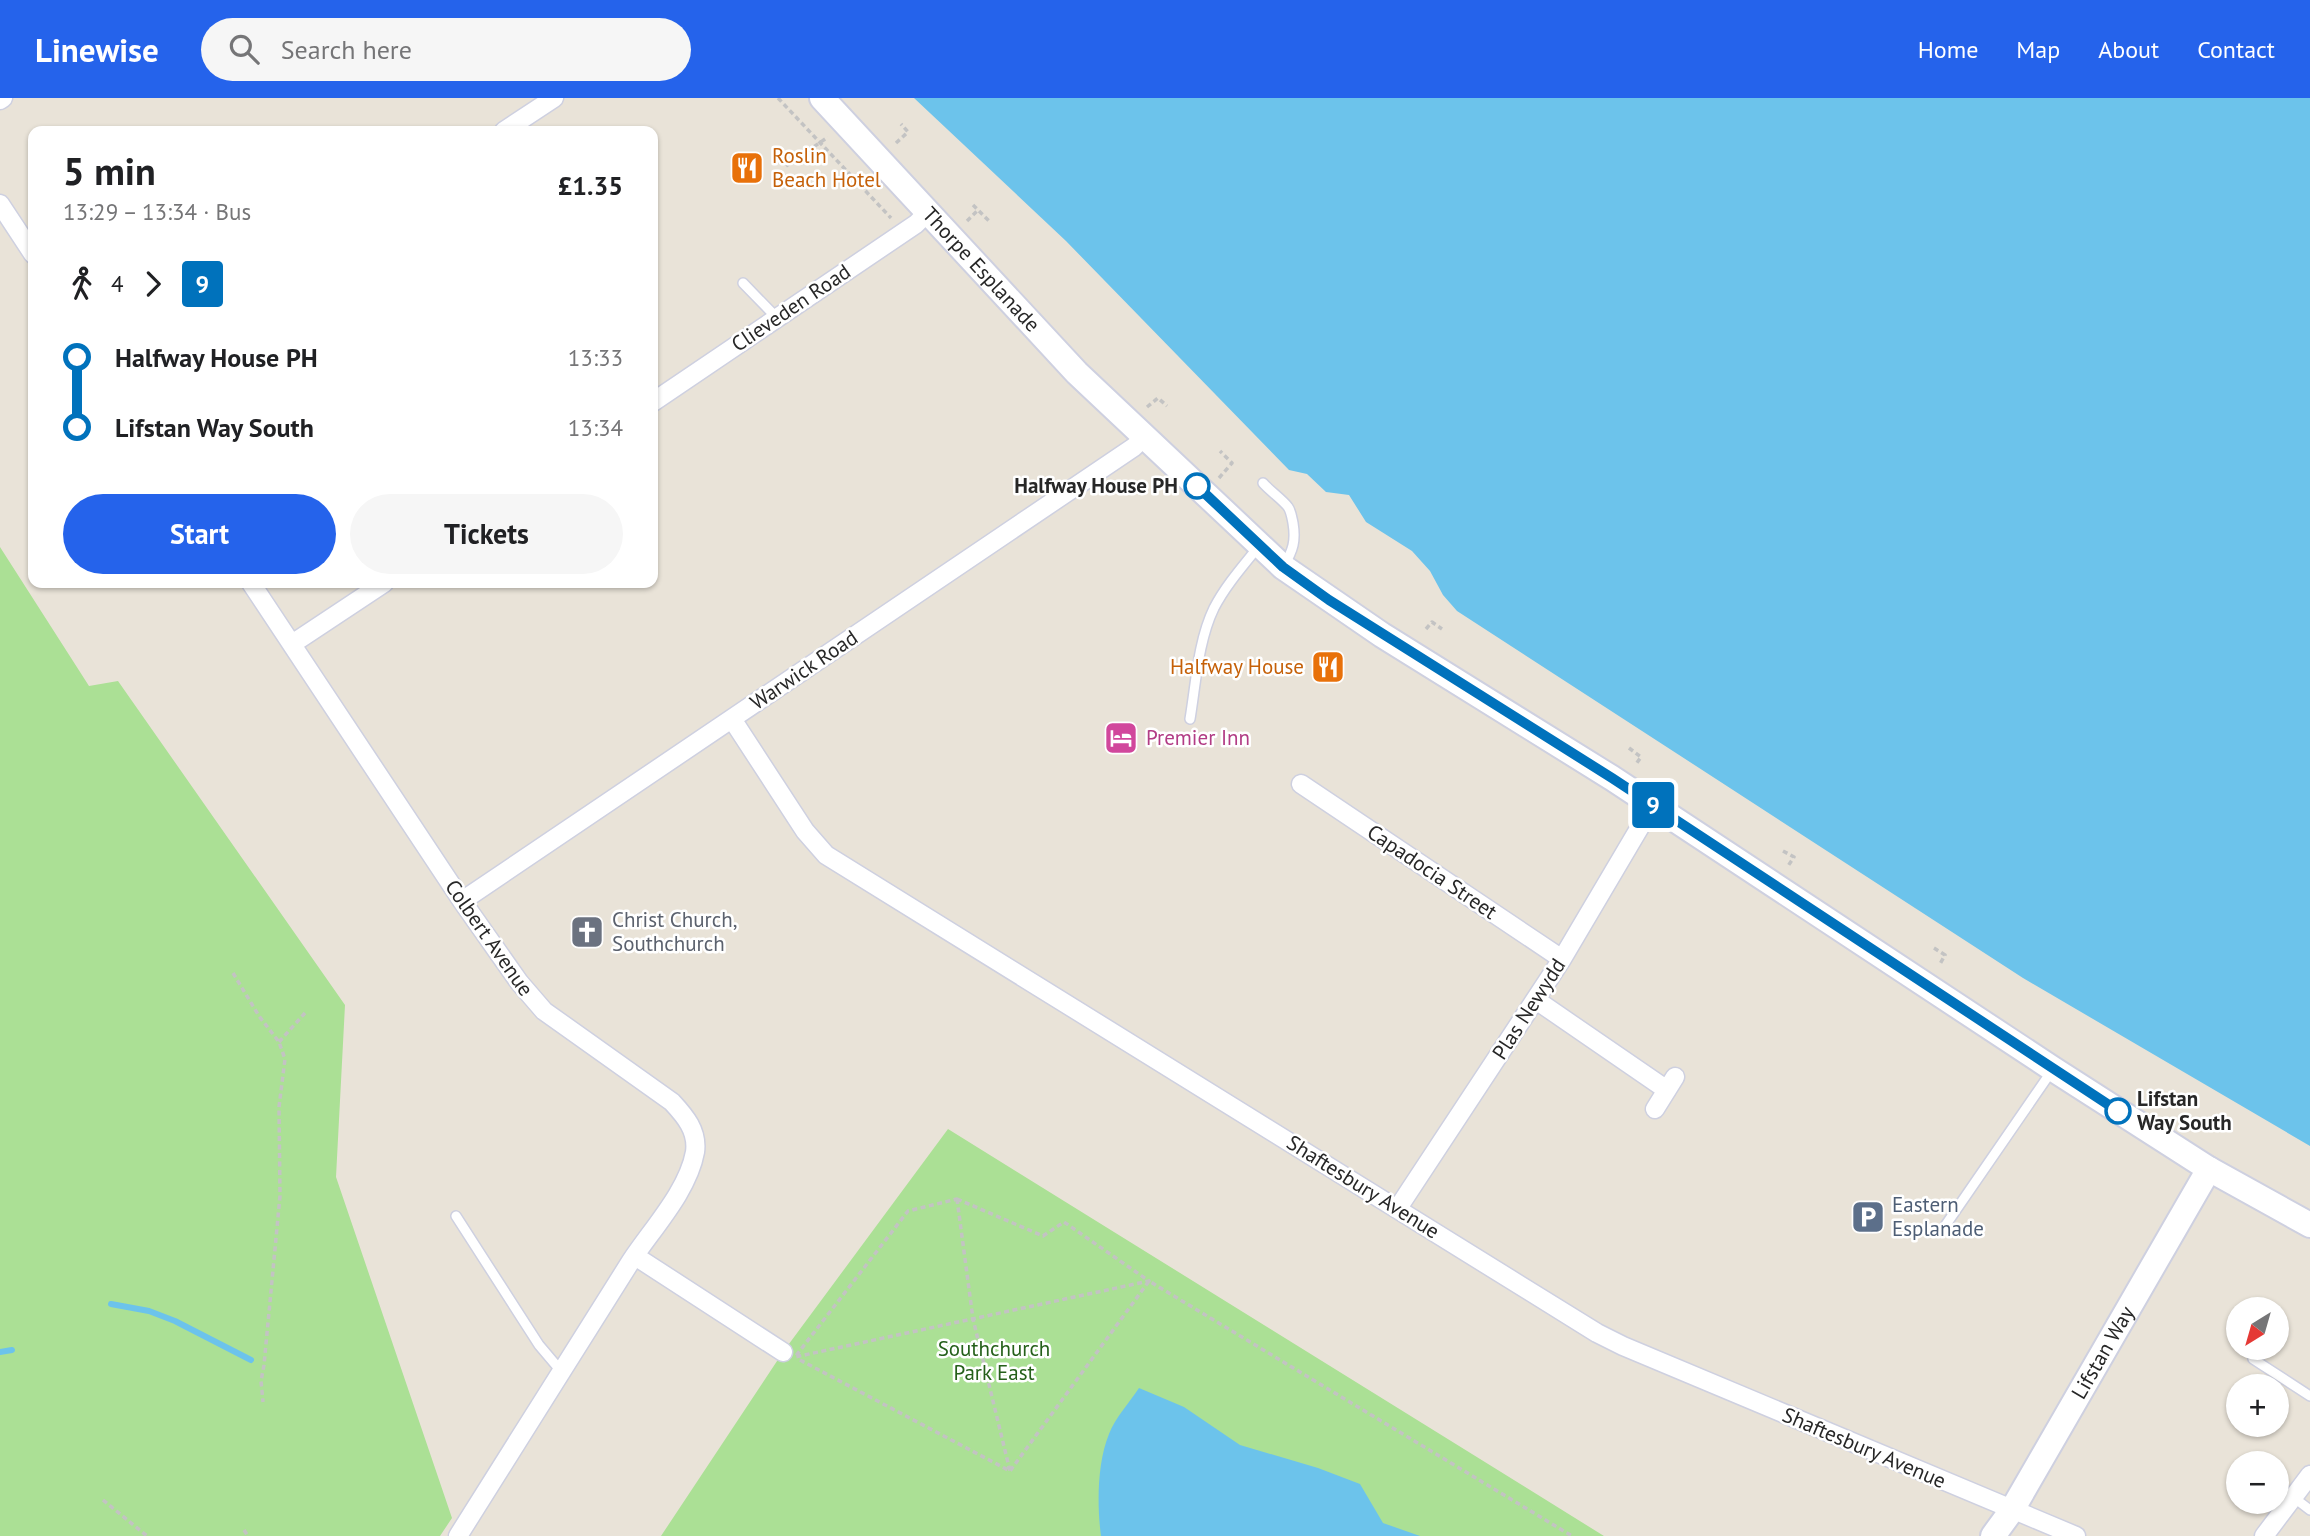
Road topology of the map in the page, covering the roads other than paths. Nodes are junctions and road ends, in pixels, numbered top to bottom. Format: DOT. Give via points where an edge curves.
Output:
graph roads {
  1 [pos="554,98"];
  2 [pos="822,98"];
  3 [pos="512,126"];
  4 [pos="0,204"];
  5 [pos="928,212"];
  6 [pos="28,246"];
  7 [pos="743,283"];
  8 [pos="777,318"];
  9 [pos="658,398"];
  10 [pos="1144,437"];
  11 [pos="1263,483"];
  12 [pos="1260,545"];
  13 [pos="1283,567"];
  14 [pos="254,588"];
  15 [pos="376,588"];
  16 [pos="292,644"];
  17 [pos="732,719"];
  18 [pos="1190,719"];
  19 [pos="1301,784"];
  20 [pos="1653,805"];
  21 [pos="461,901"];
  22 [pos="1562,959"];
  23 [pos="1536,1000"];
  24 [pos="2053,1069"];
  25 [pos="1655,1109"];
  26 [pos="2210,1169"];
  27 [pos="1398,1208"];
  28 [pos="456,1216"];
  29 [pos="2310,1225"];
  30 [pos="1945,1226"];
  31 [pos="635,1256"];
  32 [pos="789,1354"];
  33 [pos="2255,1360"];
  34 [pos="561,1371"];
  35 [pos="2310,1395"];
  36 [pos="2310,1475"];
  37 [pos="2293,1497"];
  38 [pos="2012,1510"];
  39 [pos="2310,1510"];
  40 [pos="458,1536"];
  41 [pos="1993,1536"];
  42 [pos="2076,1536"];
  43 [pos="2264,1536"];
  1 -- 3 [label="street"];
  2 -- 5 [label="main road, Thorpe Esplanade"];
  4 -- 6 [label="street"];
  5 -- 8 [label="street, Clieveden Road"];
  5 -- 10 [label="main road, Thorpe Esplanade" via="1077,373"];
  7 -- 8 [label="lane"];
  8 -- 9 [label="street, Clieveden Road"];
  10 -- 12 [label="main road"];
  10 -- 17 [label="street, Warwick Road"];
  11 -- 13 [label="lane" via="1291,514 1296,537"];
  12 -- 13 [label="main road"];
  12 -- 18 [label="lane" via="1214,608 1198,664"];
  13 -- 20 [label="main road" via="1382,635"];
  14 -- 16 [label="street, Colbert Avenue"];
  15 -- 16 [label="street"];
  16 -- 21 [label="street, Colbert Avenue"];
  17 -- 21 [label="street, Warwick Road"];
  17 -- 27 [label="street, Shaftesbury Avenue" via="805,831 826,855"];
  19 -- 22 [label="street, Capadocia Street"];
  20 -- 22 [label="street, Plas Newydd"];
  20 -- 24 [label="main road"];
  21 -- 31 [label="street, Colbert Avenue" via="536,1004 663,1095 686,1118 696,1139 692,1167"];
  22 -- 23 [label="street, Plas Newydd"];
  23 -- 25 [label="street" via="1671,1084"];
  23 -- 27 [label="street, Plas Newydd"];
  24 -- 26 [label="main road"];
  24 -- 30 [label="lane"];
  26 -- 29 [label="main road"];
  26 -- 38 [label="main road, Lifstan Way"];
  27 -- 38 [label="street, Shaftesbury Avenue" via="1623,1346"];
  28 -- 34 [label="lane" via="539,1345"];
  31 -- 32 [label="street"];
  31 -- 34 [label="street, Colbert Avenue"];
  33 -- 35 [label="lane"];
  34 -- 40 [label="street, Colbert Avenue"];
  36 -- 37 [label="street"];
  37 -- 39 [label="lane"];
  37 -- 43 [label="street"];
  38 -- 41 [label="main road, Lifstan Way"];
  38 -- 42 [label="street, Shaftesbury Avenue"];
}
